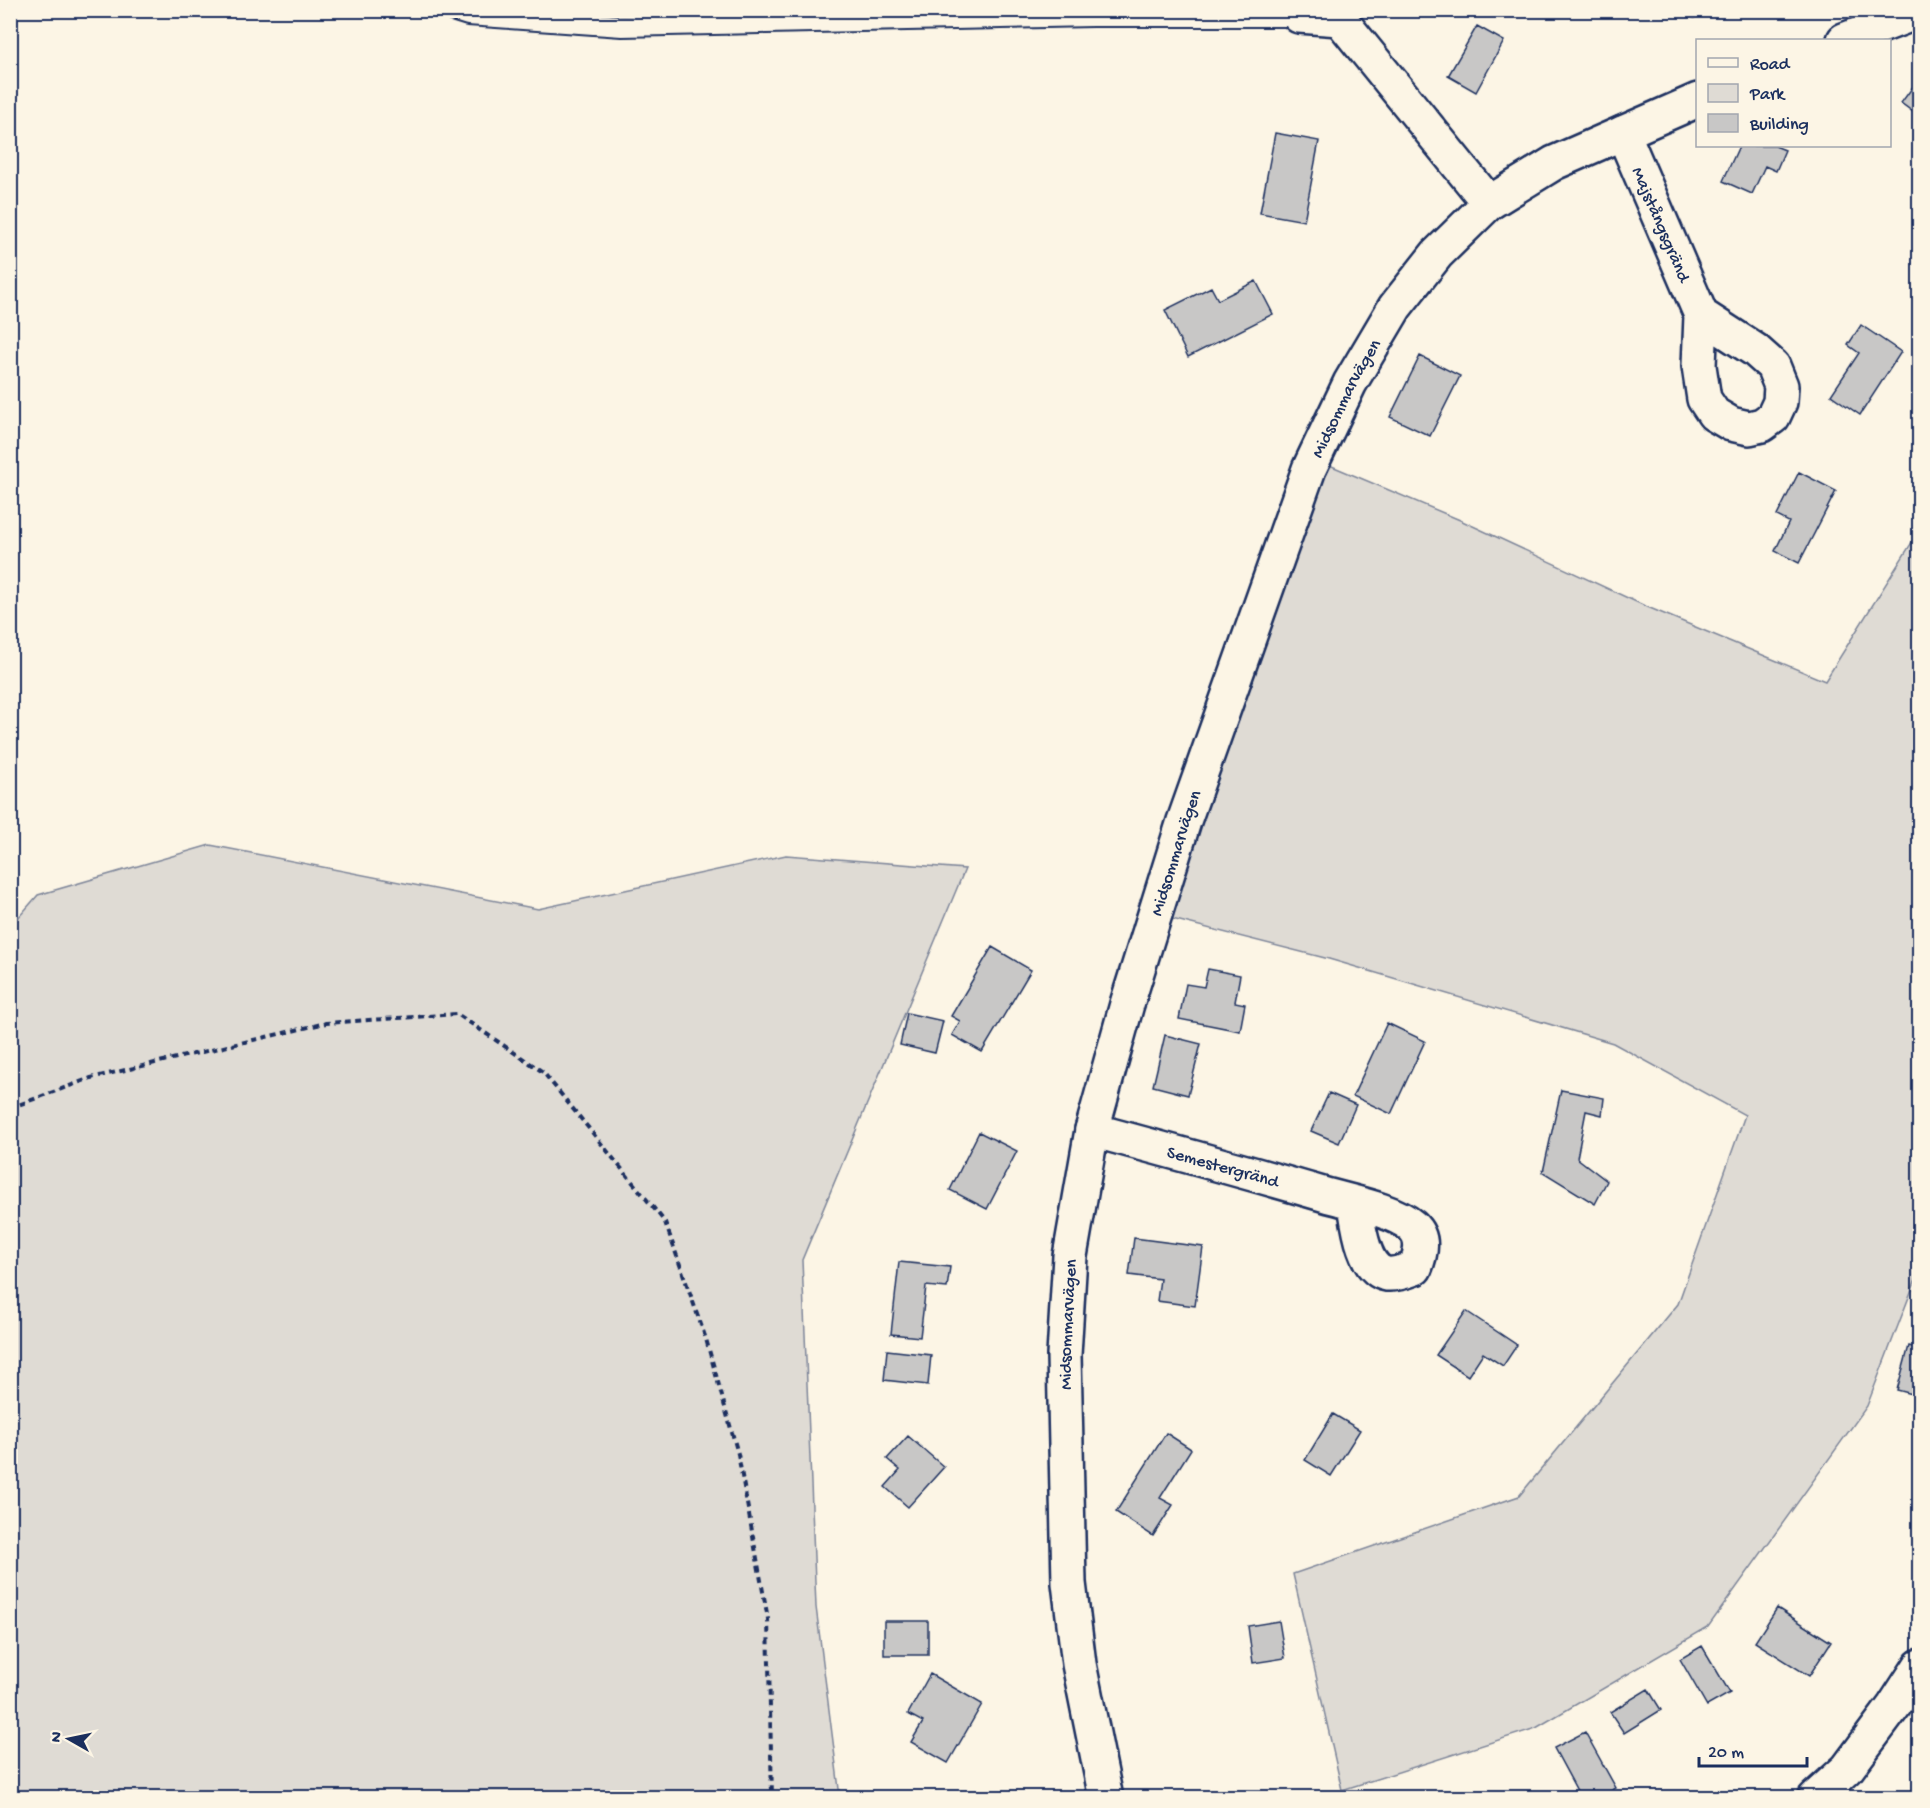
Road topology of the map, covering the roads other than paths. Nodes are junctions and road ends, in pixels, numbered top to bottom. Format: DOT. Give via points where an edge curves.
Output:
graph roads {
  1 [pos="452,10"];
  2 [pos="1920,10"];
  3 [pos="1299,16"];
  4 [pos="1847,39"];
  5 [pos="1696,101"];
  6 [pos="1623,133"];
  7 [pos="1489,203"];
  8 [pos="1701,315"];
  9 [pos="1092,1130"];
  10 [pos="1354,1204"];
  11 [pos="1920,1666"];
  12 [pos="1106,1797"];
  13 [pos="1815,1797"];
  1 -- 3 [label="lane" via="468,15 622,26 1082,16"];
  2 -- 4 [label="street"];
  3 -- 7 [label="street" via="1340,19"];
  5 -- 6 [label="street, Midsommarvägen"];
  6 -- 7 [label="street, Midsommarvägen" via="1554,163"];
  6 -- 8 [label="street, Majstångsgränd"];
  7 -- 9 [label="street, Midsommarvägen" via="1437,254 1395,307 1350,383 1309,469 1184,821"];
  9 -- 10 [label="street, Semestergränd"];
  9 -- 12 [label="street, Midsommarvägen" via="1070,1256 1064,1354 1066,1482 1069,1583 1077,1653"];
  11 -- 13 [label="street" via="1847,1769"];
}
